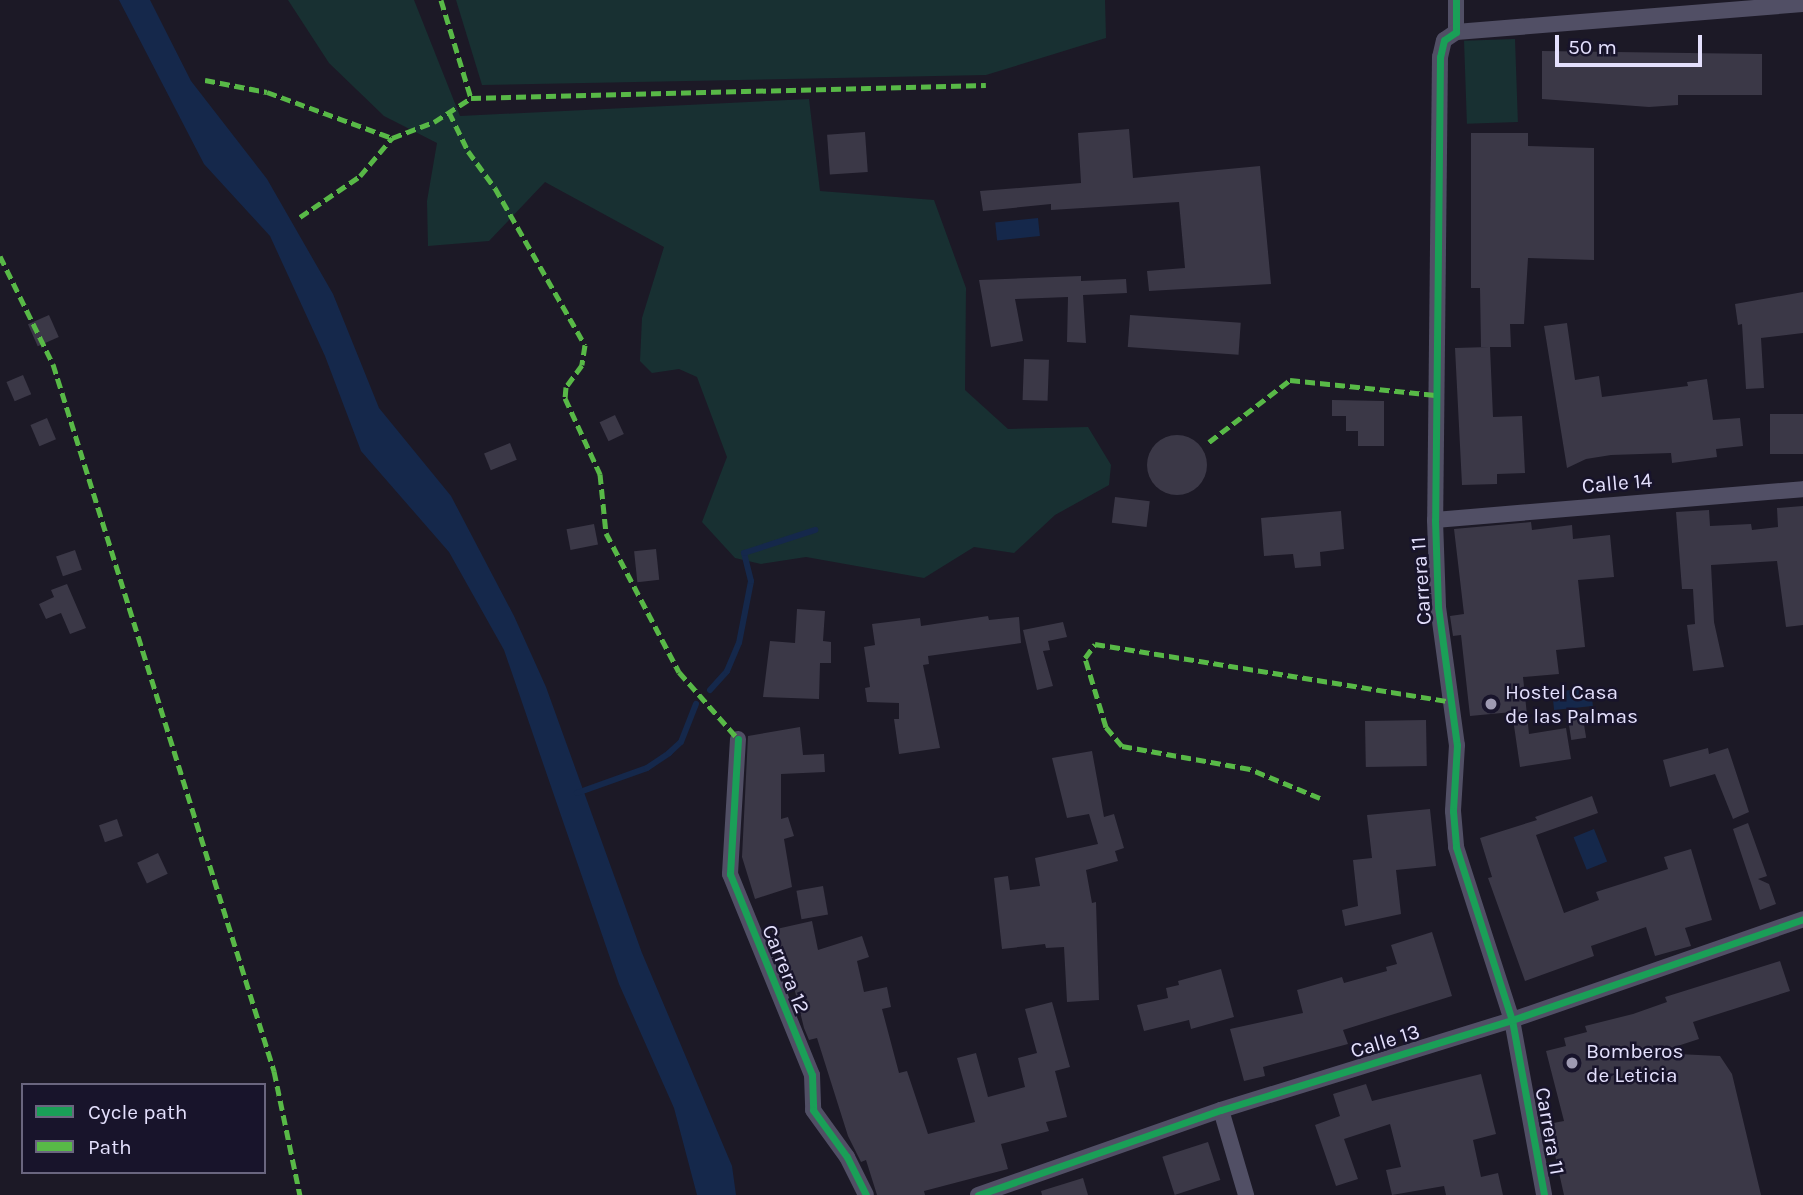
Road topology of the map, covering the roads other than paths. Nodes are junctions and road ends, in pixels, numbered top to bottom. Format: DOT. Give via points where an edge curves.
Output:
graph roads {
  1 [pos="1456,0"];
  2 [pos="1803,4"];
  3 [pos="1456,32"];
  4 [pos="1803,489"];
  5 [pos="1435,520"];
  6 [pos="737,739"];
  7 [pos="1803,919"];
  8 [pos="1512,1020"];
  9 [pos="1221,1110"];
  10 [pos="866,1195"];
  11 [pos="978,1195"];
  12 [pos="1246,1195"];
  13 [pos="1544,1195"];
  1 -- 3 [label="street, Carrera 11"];
  2 -- 3 [label="street"];
  3 -- 5 [label="street, Carrera 11" via="1444,40 1440,57"];
  4 -- 5 [label="street, Calle 14"];
  5 -- 8 [label="street, Carrera 11" via="1438,607 1457,745 1456,847"];
  6 -- 10 [label="street, Carrera 12" via="730,874 812,1075 813,1111 848,1157"];
  7 -- 8 [label="street, Calle 13"];
  8 -- 9 [label="street, Calle 13"];
  8 -- 13 [label="street, Carrera 11"];
  9 -- 11 [label="street, Calle 13"];
  9 -- 12 [label="street"];
}
